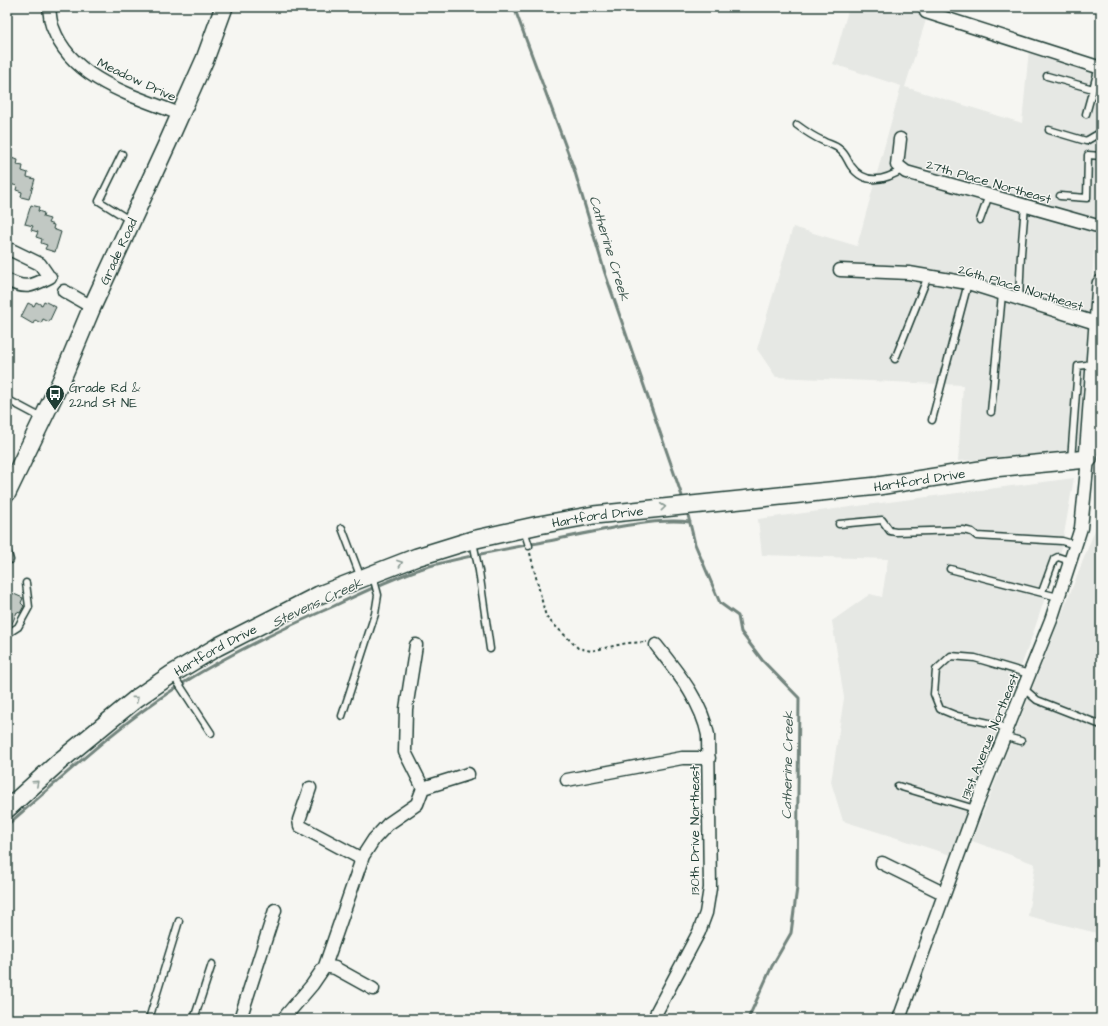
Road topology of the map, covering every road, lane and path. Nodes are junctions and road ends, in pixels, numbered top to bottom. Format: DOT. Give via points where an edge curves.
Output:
graph roads {
  1 [pos="49,7"];
  2 [pos="224,7"];
  3 [pos="926,12"];
  4 [pos="1100,67"];
  5 [pos="1047,76"];
  6 [pos="1093,89"];
  7 [pos="180,114"];
  8 [pos="1086,114"];
  9 [pos="797,125"];
  10 [pos="1049,130"];
  11 [pos="1101,134"];
  12 [pos="900,139"];
  13 [pos="122,154"];
  14 [pos="1101,156"];
  15 [pos="903,169"];
  16 [pos="989,195"];
  17 [pos="1060,196"];
  18 [pos="1026,205"];
  19 [pos="980,220"];
  20 [pos="132,222"];
  21 [pos="1101,227"];
  22 [pos="7,248"];
  23 [pos="840,270"];
  24 [pos="928,276"];
  25 [pos="7,280"];
  26 [pos="968,283"];
  27 [pos="1101,284"];
  28 [pos="64,290"];
  29 [pos="1002,294"];
  30 [pos="1019,300"];
  31 [pos="92,307"];
  32 [pos="1098,324"];
  33 [pos="895,359"];
  34 [pos="1096,364"];
  35 [pos="12,402"];
  36 [pos="991,412"];
  37 [pos="43,419"];
  38 [pos="932,420"];
  39 [pos="1088,459"];
  40 [pos="1071,460"];
  41 [pos="7,493"];
  42 [pos="839,524"];
  43 [pos="342,528"];
  44 [pos="525,533"];
  45 [pos="474,544"];
  46 [pos="1076,545"];
  47 [pos="529,546"];
  48 [pos="7,550"];
  49 [pos="10,560"];
  50 [pos="1070,561"];
  51 [pos="950,569"];
  52 [pos="369,577"];
  53 [pos="26,583"];
  54 [pos="1042,592"];
  55 [pos="1058,597"];
  56 [pos="7,634"];
  57 [pos="656,645"];
  58 [pos="416,646"];
  59 [pos="490,648"];
  60 [pos="1029,674"];
  61 [pos="177,681"];
  62 [pos="1023,688"];
  63 [pos="342,716"];
  64 [pos="1101,724"];
  65 [pos="1005,732"];
  66 [pos="211,733"];
  67 [pos="1021,741"];
  68 [pos="709,758"];
  69 [pos="468,774"];
  70 [pos="567,780"];
  71 [pos="898,786"];
  72 [pos="310,788"];
  73 [pos="423,788"];
  74 [pos="7,809"];
  75 [pos="975,809"];
  76 [pos="362,859"];
  77 [pos="882,863"];
  78 [pos="943,894"];
  79 [pos="274,910"];
  80 [pos="179,921"];
  81 [pos="212,964"];
  82 [pos="325,966"];
  83 [pos="373,989"];
  84 [pos="149,1019"];
  85 [pos="194,1019"];
  86 [pos="240,1019"];
  87 [pos="284,1019"];
  88 [pos="655,1019"];
  89 [pos="899,1019"];
  1 -- 7 [label="street, Meadow Drive" via="52,27 58,39 83,69 136,97"];
  2 -- 7 [label="main road, Grade Road" via="205,59"];
  3 -- 4 [label="street"];
  4 -- 6 [label="lane"];
  5 -- 6 [label="lane"];
  6 -- 8 [label="lane"];
  7 -- 20 [label="main road, Grade Road"];
  9 -- 15 [label="lane" via="822,141 839,148 863,176 877,180 890,178"];
  10 -- 11 [label="lane" via="1086,140"];
  12 -- 15 [label="street" via="897,165"];
  13 -- 20 [label="lane" via="99,201"];
  14 -- 17 [label="lane" via="1088,155 1087,198"];
  15 -- 16 [label="street, 27th Place Northeast" via="906,172"];
  16 -- 18 [label="street, 27th Place Northeast"];
  16 -- 19 [label="lane"];
  18 -- 21 [label="street, 27th Place Northeast"];
  18 -- 30 [label="lane"];
  20 -- 31 [label="main road, Grade Road"];
  22 -- 25 [label="street" via="40,264 48,276 32,286 23,286"];
  23 -- 24 [label="street, 26th Place Northeast"];
  24 -- 26 [label="street, 26th Place Northeast"];
  24 -- 33 [label="lane"];
  26 -- 29 [label="street, 26th Place Northeast"];
  26 -- 38 [label="lane"];
  27 -- 32 [label="main road"];
  28 -- 31 [label="street"];
  29 -- 30 [label="street, 26th Place Northeast"];
  29 -- 36 [label="lane"];
  30 -- 32 [label="street, 26th Place Northeast"];
  31 -- 37 [label="main road, Grade Road"];
  32 -- 34 [label="main road"];
  34 -- 39 [label="main road"];
  34 -- 40 [label="lane" via="1078,366"];
  35 -- 37 [label="lane"];
  37 -- 41 [label="main road, Grade Road"];
  39 -- 40 [label="main road, Hartford Drive"];
  39 -- 46 [label="street, 131st Avenue Northeast" via="1081,528"];
  44 -- 40 [label="main road, Hartford Drive, one-way" via="594,515 878,486 993,468"];
  42 -- 46 [label="lane" via="882,520 890,531 896,532 963,530 977,536 1062,541"];
  43 -- 52 [label="lane"];
  44 -- 45 [label="main road, Hartford Drive"];
  44 -- 47 [label="lane"];
  52 -- 45 [label="main road, Hartford Drive, one-way"];
  45 -- 59 [label="lane"];
  46 -- 50 [label="street, 131st Avenue Northeast"];
  47 -- 57 [label="path" via="543,612 552,625 578,648 590,650 643,641"];
  48 -- 49 [label="lane"];
  50 -- 54 [label="lane" via="1054,558"];
  50 -- 55 [label="street, 131st Avenue Northeast"];
  51 -- 54 [label="lane"];
  52 -- 61 [label="main road, Hartford Drive" via="319,595 217,647"];
  52 -- 63 [label="lane" via="378,595 375,614"];
  53 -- 56 [label="lane" via="29,607 18,627"];
  54 -- 55 [label="lane"];
  55 -- 60 [label="street, 131st Avenue Northeast"];
  57 -- 68 [label="street, 130th Drive Northeast" via="698,703 708,735"];
  58 -- 73 [label="street" via="406,709 405,752"];
  60 -- 62 [label="street, 131st Avenue Northeast"];
  60 -- 65 [label="lane" via="975,658 950,656 936,670 934,694 940,709 957,716 998,725"];
  61 -- 66 [label="lane"];
  74 -- 61 [label="main road, Hartford Drive, one-way" via="60,761 137,698"];
  62 -- 64 [label="lane" via="1037,700"];
  62 -- 65 [label="street, 131st Avenue Northeast"];
  65 -- 67 [label="lane"];
  65 -- 75 [label="street, 131st Avenue Northeast"];
  68 -- 70 [label="street" via="682,758"];
  68 -- 88 [label="street, 130th Drive Northeast" via="710,888 706,913"];
  69 -- 73 [label="street"];
  71 -- 75 [label="lane"];
  72 -- 76 [label="street" via="299,820 300,826"];
  73 -- 76 [label="street" via="417,804 388,824 374,839"];
  75 -- 78 [label="street, 131st Avenue Northeast"];
  76 -- 82 [label="street"];
  77 -- 78 [label="street"];
  78 -- 89 [label="street, 131st Avenue Northeast"];
  79 -- 86 [label="street"];
  80 -- 84 [label="lane"];
  81 -- 85 [label="lane"];
  82 -- 83 [label="street" via="335,968"];
  82 -- 87 [label="street"];
}
